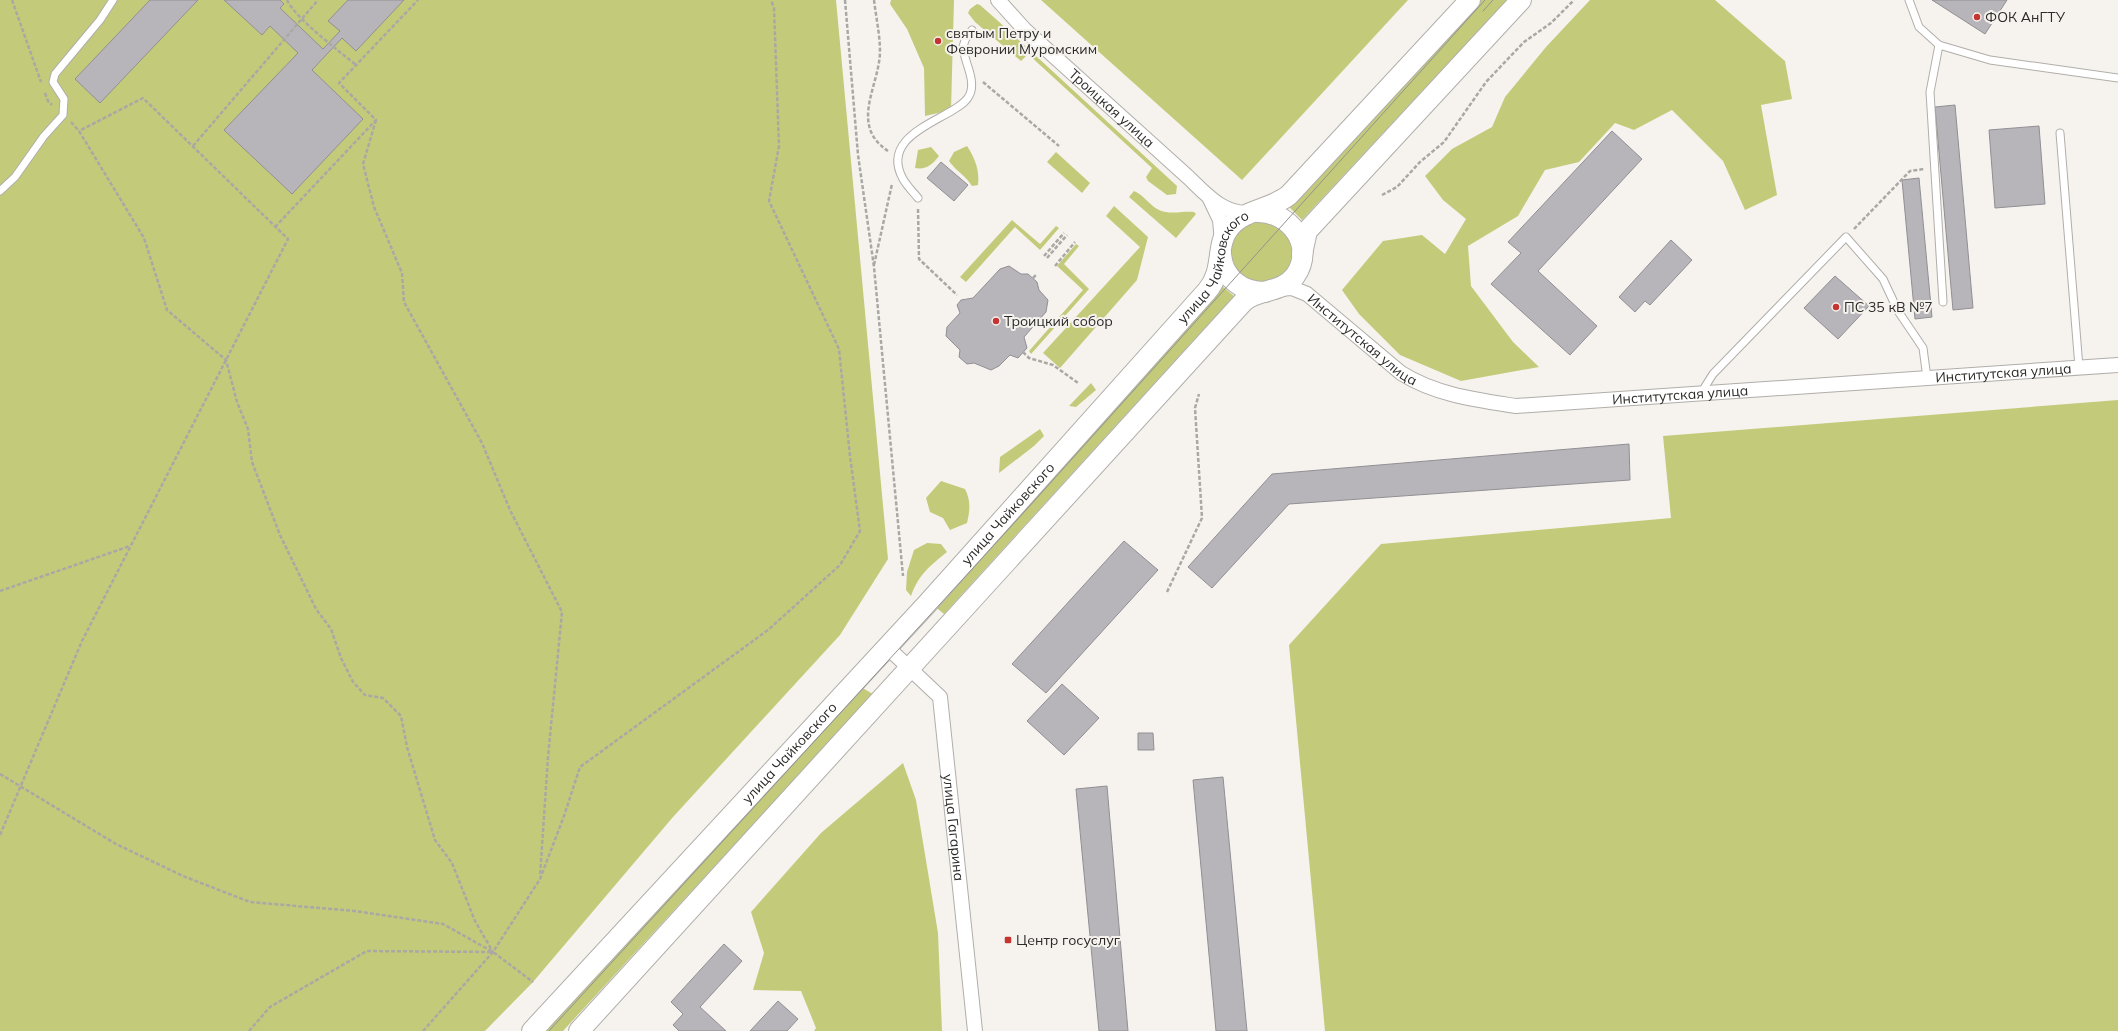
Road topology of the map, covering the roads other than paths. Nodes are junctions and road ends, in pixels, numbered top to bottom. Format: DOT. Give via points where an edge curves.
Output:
graph roads {
  1 [pos="113,0"];
  2 [pos="998,0"];
  3 [pos="1470,0"];
  4 [pos="1521,0"];
  5 [pos="1909,0"];
  6 [pos="972,30"];
  7 [pos="1939,45"];
  8 [pos="2118,78"];
  9 [pos="2060,133"];
  10 [pos="0,191"];
  11 [pos="918,198"];
  12 [pos="1210,198"];
  13 [pos="1254,212"];
  14 [pos="1222,246"];
  15 [pos="1301,247"];
  16 [pos="1271,291"];
  17 [pos="1318,301"];
  18 [pos="1943,302"];
  19 [pos="2118,365"];
  20 [pos="2079,367"];
  21 [pos="1927,378"];
  22 [pos="1701,394"];
  23 [pos="887,647"];
  24 [pos="910,668"];
  25 [pos="532,1031"];
  26 [pos="579,1031"];
  27 [pos="975,1031"];
  1 -- 10 [label="lane" via="100,20 55,74 53,82 64,100 63,115 44,136 15,177"];
  2 -- 12 [label="street, Троицкая улица" via="1025,30"];
  3 -- 13 [label="main road, улица Чайковского" via="1293,192 1278,203"];
  4 -- 15 [label="main road, Институтская улица" via="1307,231"];
  5 -- 7 [label="lane" via="1919,27"];
  6 -- 11 [label="lane" via="963,47 972,87 968,99 912,134 902,144 898,158 900,171 903,180"];
  7 -- 8 [label="lane" via="1990,60"];
  7 -- 18 [label="lane" via="1930,92"];
  9 -- 20 [label="lane"];
  12 -- 13 [label="street" via="1228,210 1240,213"];
  12 -- 14 [label="street" via="1220,220"];
  13 -- 14 [label="main road, улица Чайковского" via="1233,224 1226,233"];
  13 -- 15 [label="main road" via="1274,213 1284,218 1292,225"];
  14 -- 16 [label="main road" via="1223,264 1231,279 1249,290"];
  14 -- 23 [label="main road, улица Чайковского" via="1216,277 1207,291"];
  15 -- 16 [label="main road, Институтская улица" via="1300,266 1294,276 1287,284"];
  15 -- 17 [label="street" via="1305,278 1310,291"];
  16 -- 17 [label="street, Институтская улица" via="1296,289"];
  16 -- 24 [label="main road, Институтская улица" via="1252,296 1243,302"];
  17 -- 22 [label="street, Институтская улица" via="1401,373 1465,399 1516,406"];
  19 -- 20 [label="street, Институтская улица"];
  20 -- 21 [label="street, Институтская улица"];
  21 -- 22 [label="street, Институтская улица"];
  21 -- 22 [label="lane" via="1922,348 1898,312 1883,279 1846,237 1713,374"];
  23 -- 24 [label="street, улица Гагарина"];
  23 -- 25 [label="main road, улица Чайковского"];
  24 -- 26 [label="main road"];
  24 -- 27 [label="street, улица Гагарина" via="940,697"];
}
